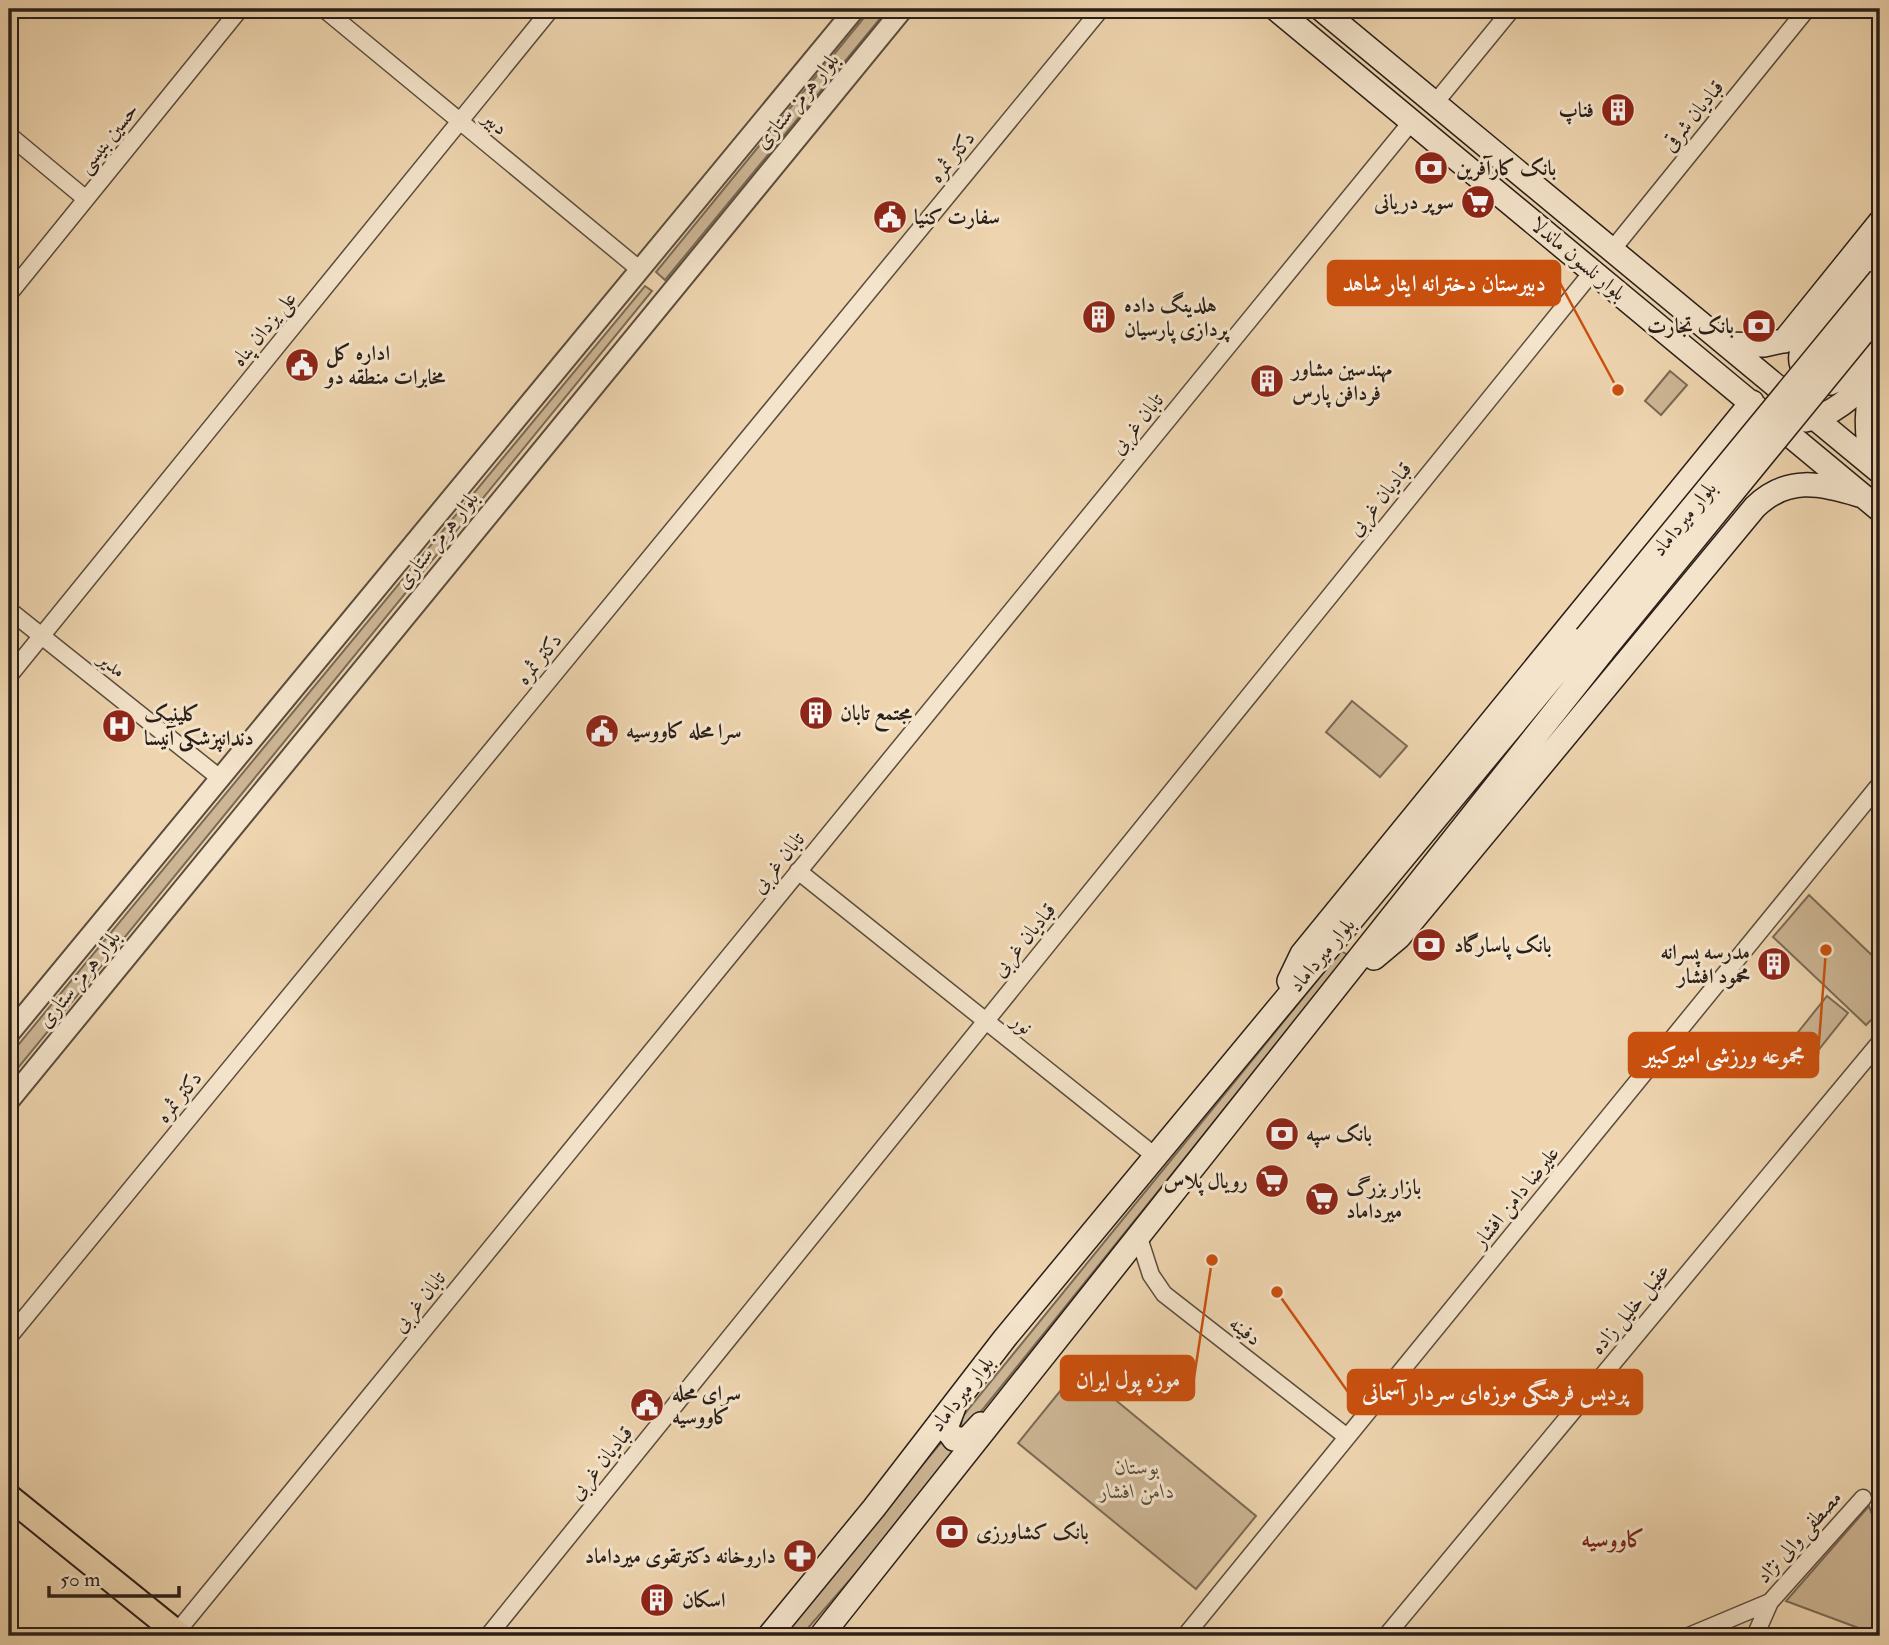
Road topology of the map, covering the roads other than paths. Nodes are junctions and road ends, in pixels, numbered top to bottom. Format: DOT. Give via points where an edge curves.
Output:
graph roads {
  1 [pos="240,9"];
  2 [pos="324,9"];
  3 [pos="551,9"];
  4 [pos="855,9"];
  5 [pos="903,9"];
  6 [pos="1101,9"];
  7 [pos="1276,9"];
  8 [pos="1321,9"];
  9 [pos="1512,9"];
  10 [pos="1807,9"];
  11 [pos="1435,103"];
  12 [pos="460,121"];
  13 [pos="1412,121"];
  14 [pos="9,135"];
  15 [pos="86,198"];
  16 [pos="1880,222"];
  17 [pos="1612,250"];
  18 [pos="1880,252"];
  19 [pos="639,270"];
  20 [pos="1593,271"];
  21 [pos="1880,279"];
  22 [pos="9,294"];
  23 [pos="1880,295"];
  24 [pos="1880,313"];
  25 [pos="1813,334"];
  26 [pos="1784,341"];
  27 [pos="1726,344"];
  28 [pos="1879,366"];
  29 [pos="1752,402"];
  30 [pos="1778,424"];
  31 [pos="1825,426"];
  32 [pos="1814,454"];
  33 [pos="1877,469"];
  34 [pos="1680,490"];
  35 [pos="1874,504"];
  36 [pos="1730,535"];
  37 [pos="9,610"];
  38 [pos="41,636"];
  39 [pos="1595,644"];
  40 [pos="9,676"];
  41 [pos="221,779"];
  42 [pos="1880,784"];
  43 [pos="798,871"];
  44 [pos="1341,984"];
  45 [pos="1271,1017"];
  46 [pos="985,1021"];
  47 [pos="9,1034"];
  48 [pos="1880,1042"];
  49 [pos="9,1101"];
  50 [pos="1155,1156"];
  51 [pos="1140,1241"];
  52 [pos="9,1337"];
  53 [pos="961,1395"];
  54 [pos="1013,1395"];
  55 [pos="1347,1437"];
  56 [pos="9,1497"];
  57 [pos="1863,1498"];
  58 [pos="1770,1602"];
  59 [pos="178,1634"];
  60 [pos="488,1636"];
  61 [pos="769,1636"];
  62 [pos="821,1636"];
  63 [pos="1185,1636"];
  64 [pos="1386,1636"];
  65 [pos="1689,1636"];
  66 [pos="1755,1636"];
  1 -- 15 [label="street, حسین بنیسی"];
  2 -- 12 [label="street, دبیر"];
  3 -- 12 [label="street, علی یزدان پناه"];
  4 -- 19 [label="street, بلوار هرمز ستاری"];
  5 -- 49 [label="street, بلوار هرمز ستاری"];
  6 -- 52 [label="street, دکتر ثمره"];
  7 -- 13 [label="main road, بلوار نلسون ماندلا"];
  8 -- 11 [label="main road, بلوار نلسون ماندلا"];
  9 -- 11 [label="street"];
  10 -- 17 [label="street, قبادیان شرقی"];
  11 -- 17 [label="main road, بلوار نلسون ماندلا"];
  12 -- 19 [label="street, دبیر"];
  12 -- 38 [label="street, علی یزدان پناه"];
  13 -- 20 [label="main road, بلوار نلسون ماندلا"];
  13 -- 43 [label="street, تابان غربی"];
  14 -- 15 [label="street"];
  15 -- 22 [label="street, حسین بنیسی"];
  16 -- 26 [label="main road"];
  17 -- 27 [label="main road, بلوار نلسون ماندلا"];
  18 -- 25 [label="main road"];
  19 -- 41 [label="street, بلوار هرمز ستاری"];
  20 -- 29 [label="main road, بلوار نلسون ماندلا"];
  20 -- 46 [label="street, قبادیان غربی"];
  21 -- 39 [label="main road, بلوار میرداماد, bridge"];
  23 -- 25 [label="main road" via="1861,361 1840,379 1830,383 1816,380 1800,365 1800,353"];
  24 -- 39 [label="main road, بلوار میرداماد, bridge"];
  25 -- 26 [label="main road"];
  26 -- 27 [label="main road"];
  27 -- 31 [label="main road, بلوار نلسون ماندلا"];
  28 -- 31 [label="main road"];
  28 -- 33 [label="main road" via="1866,420"];
  29 -- 30 [label="main road, بلوار نلسون ماندلا"];
  29 -- 34 [label="main road"];
  30 -- 31 [label="main road"];
  30 -- 32 [label="main road, بلوار نلسون ماندلا"];
  31 -- 32 [label="main road" via="1817,436"];
  31 -- 33 [label="main road, بلوار نلسون ماندلا"];
  32 -- 35 [label="main road, بلوار نلسون ماندلا"];
  34 -- 36 [label="main road" via="1701,484 1721,491 1732,513"];
  34 -- 45 [label="main road" via="1302,954"];
  35 -- 36 [label="main road" via="1812,483 1790,485 1766,496"];
  36 -- 44 [label="main road" via="1399,937"];
  37 -- 38 [label="street, مدیر"];
  38 -- 40 [label="street, علی یزدان پناه"];
  38 -- 41 [label="street, مدیر"];
  39 -- 44 [label="main road, بلوار میرداماد"];
  39 -- 45 [label="main road, بلوار میرداماد"];
  41 -- 47 [label="street, بلوار هرمز ستاری"];
  42 -- 55 [label="street, علیرضا دامن افشار"];
  43 -- 46 [label="street, نور"];
  43 -- 59 [label="street, تابان غربی"];
  44 -- 51 [label="main road, بلوار میرداماد"];
  45 -- 50 [label="main road, بلوار میرداماد"];
  46 -- 50 [label="street, نور"];
  46 -- 60 [label="street, قبادیان غربی"];
  48 -- 64 [label="street, عقیل خلیل زاده"];
  50 -- 53 [label="main road, بلوار میرداماد"];
  51 -- 54 [label="main road, بلوار میرداماد"];
  51 -- 55 [label="street, دفینه" via="1151,1275 1164,1294"];
  53 -- 54 [label="main road" via="946,1428 958,1440 967,1439"];
  53 -- 61 [label="main road, بلوار میرداماد"];
  54 -- 62 [label="main road, بلوار میرداماد"];
  55 -- 63 [label="street, علیرضا دامن افشار"];
  56 -- 59 [label="main road"];
  57 -- 58 [label="street, مصطفی والی نژاد"];
  58 -- 65 [label="street, مصطفی والی نژاد"];
  58 -- 66 [label="street"];
}
